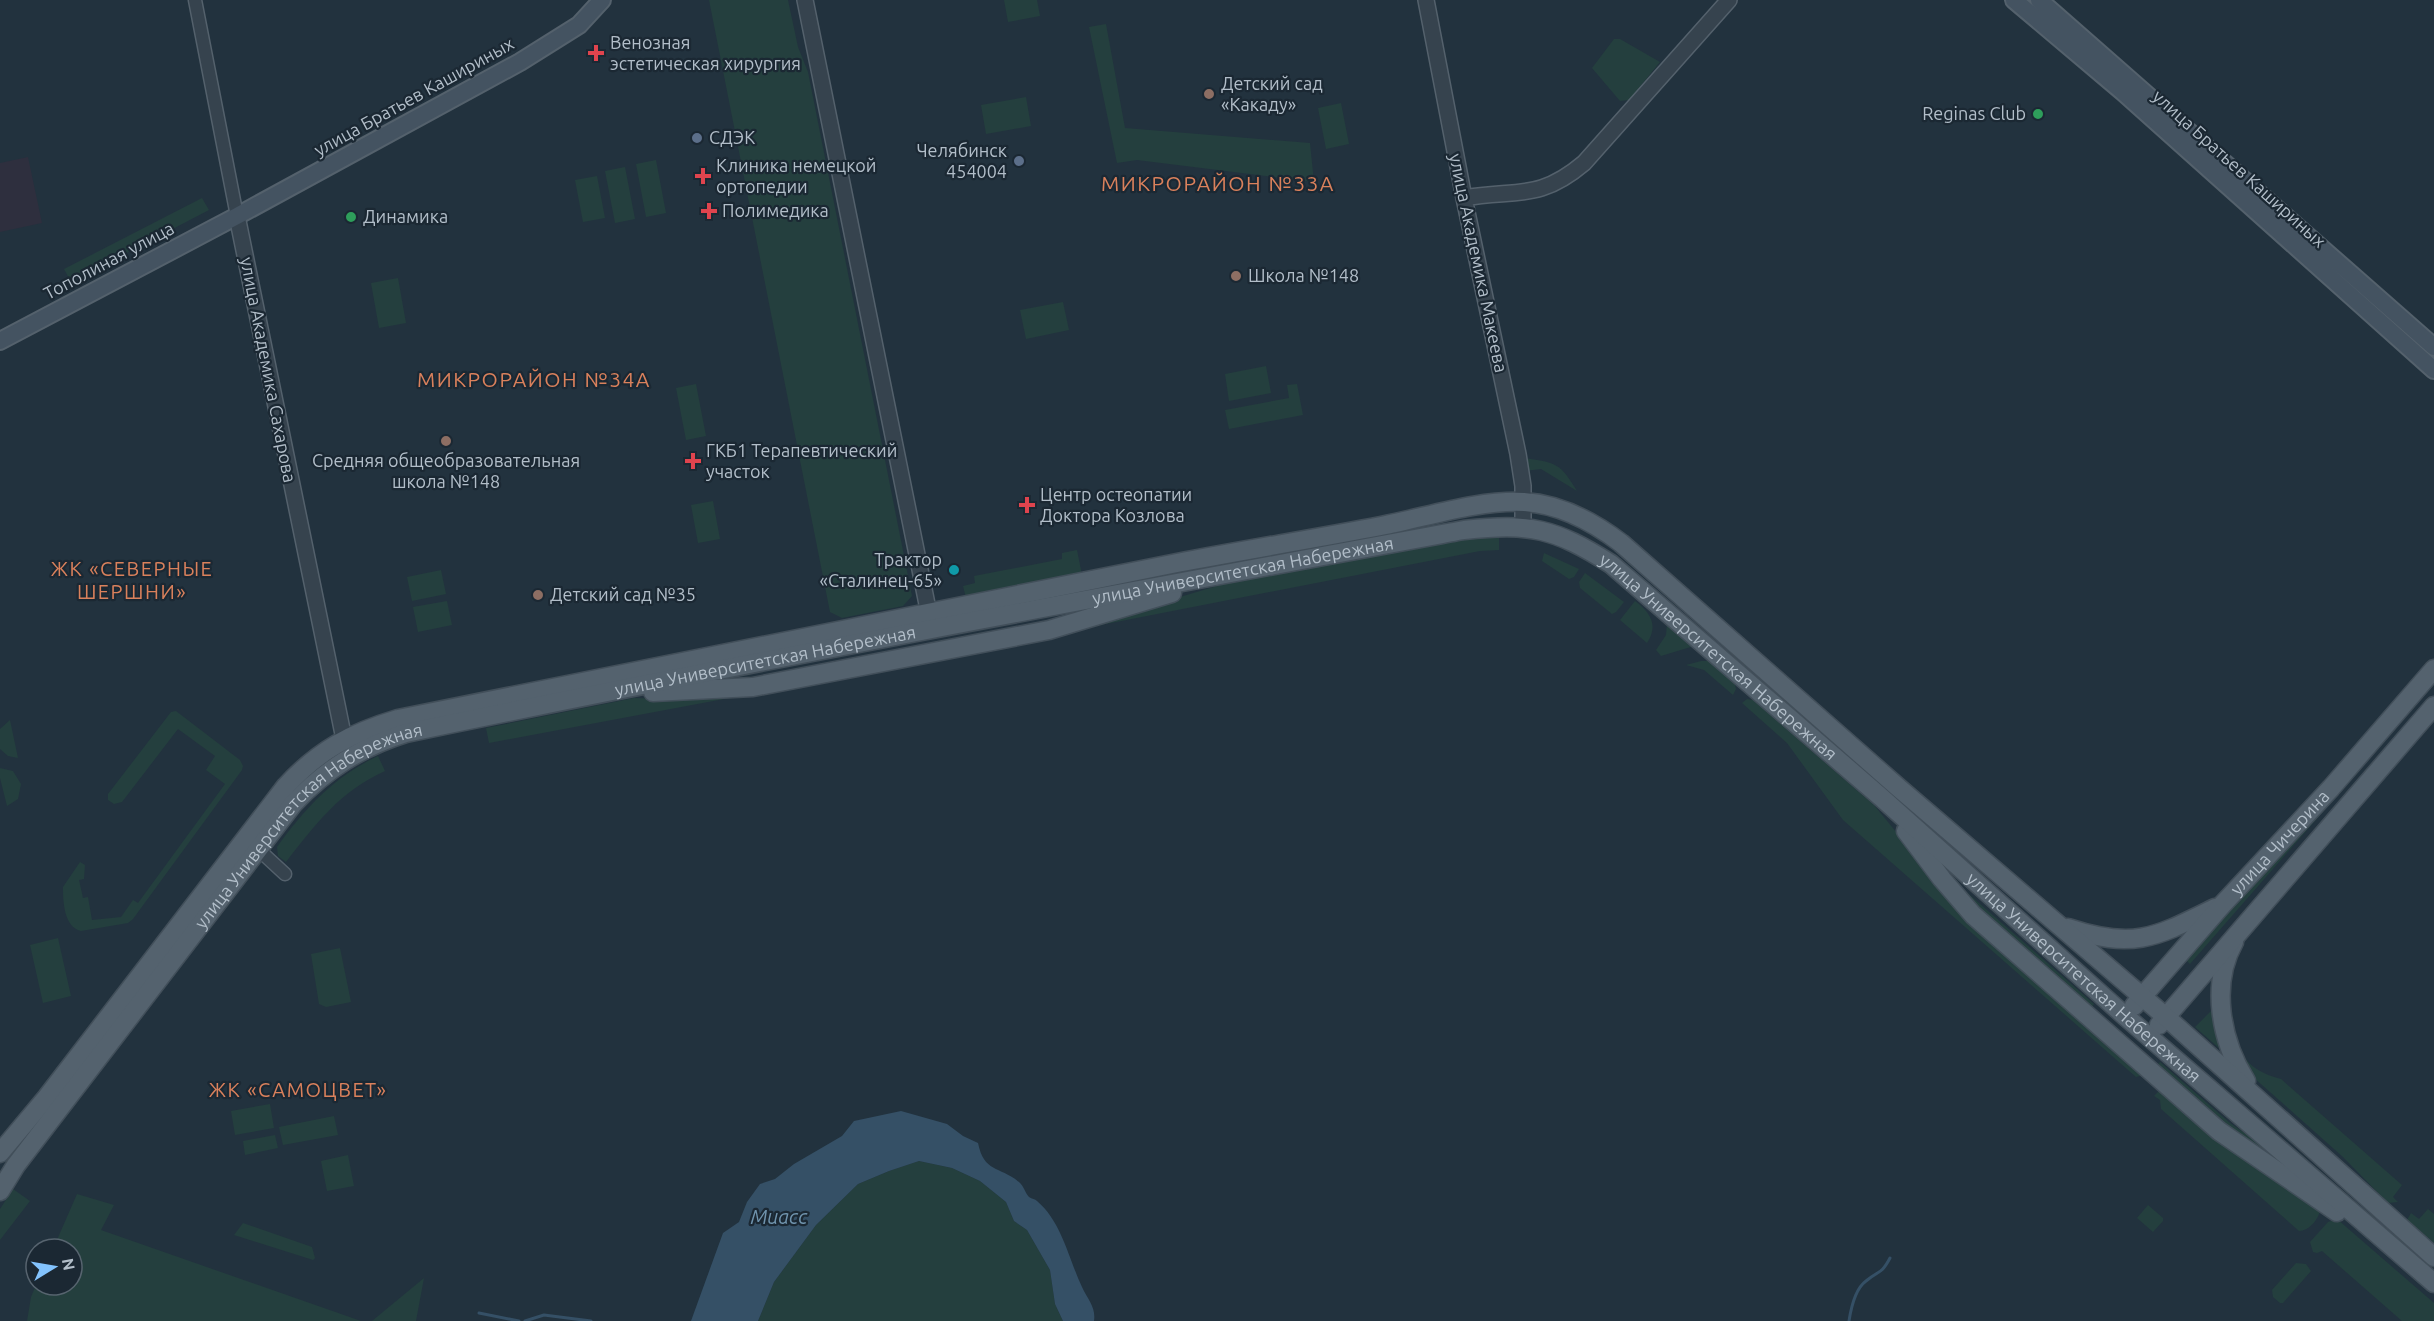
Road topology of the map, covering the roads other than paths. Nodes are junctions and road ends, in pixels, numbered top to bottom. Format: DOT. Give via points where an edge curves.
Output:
graph roads {
  1 [pos="195,0"];
  2 [pos="602,0"];
  3 [pos="805,0"];
  4 [pos="1426,0"];
  5 [pos="1729,0"];
  6 [pos="2014,0"];
  7 [pos="2039,0"];
  8 [pos="1464,198"];
  9 [pos="237,216"];
  10 [pos="0,341"];
  11 [pos="2434,346"];
  12 [pos="2434,370"];
  13 [pos="1524,502"];
  14 [pos="1524,527"];
  15 [pos="1234,571"];
  16 [pos="930,621"];
  17 [pos="2434,669"];
  18 [pos="609,692"];
  19 [pos="2434,706"];
  20 [pos="348,746"];
  21 [pos="1882,798"];
  22 [pos="259,850"];
  23 [pos="285,874"];
  24 [pos="2222,904"];
  25 [pos="2246,921"];
  26 [pos="2059,925"];
  27 [pos="2142,997"];
  28 [pos="2125,1016"];
  29 [pos="2166,1017"];
  30 [pos="2148,1037"];
  31 [pos="2255,1095"];
  32 [pos="0,1153"];
  33 [pos="0,1191"];
  34 [pos="2434,1257"];
  35 [pos="2434,1283"];
  1 -- 9 [label="street, улица Академика Сахарова"];
  2 -- 9 [label="main road, улица Братьев Кашириных" via="579,25 552,43"];
  3 -- 16 [label="street"];
  4 -- 8 [label="street, улица Академика Макеева"];
  5 -- 8 [label="street" via="1584,163 1568,176 1527,192"];
  6 -- 12 [label="main road, улица Братьев Кашириных" via="2123,92"];
  7 -- 11 [label="main road, улица Братьев Кашириных"];
  8 -- 13 [label="street, улица Академика Макеева" via="1518,454"];
  9 -- 10 [label="main road, Тополиная улица"];
  9 -- 20 [label="street, улица Академика Сахарова"];
  13 -- 14 [label="street, улица Академика Макеева"];
  13 -- 16 [label="main road, улица Университетская Набережная" via="1465,508"];
  13 -- 26 [label="main road, улица Университетская Набережная" via="1554,506 1621,543"];
  14 -- 15 [label="main road, улица Университетская Набережная" via="1464,530"];
  14 -- 21 [label="main road, улица Университетская Набережная" via="1546,530 1582,545 1611,564"];
  15 -- 16 [label="main road, улица Университетская Набережная"];
  15 -- 18 [label="main road" via="1049,630 753,687"];
  16 -- 18 [label="main road, улица Университетская Набережная"];
  16 -- 20 [label="main road, улица Университетская Набережная" via="398,719"];
  17 -- 24 [label="main road, улица Чичерина" via="2331,788"];
  18 -- 20 [label="main road, улица Университетская Набережная"];
  19 -- 25 [label="main road, улица Чичерина"];
  20 -- 22 [label="main road, улица Университетская Набережная" via="293,804"];
  20 -- 32 [label="main road, улица Университетская Набережная" via="304,766 286,786"];
  21 -- 28 [label="main road, улица Университетская Набережная"];
  21 -- 35 [label="main road" via="1973,915 2218,1131"];
  22 -- 23 [label="street"];
  22 -- 33 [label="main road, улица Университетская Набережная"];
  24 -- 26 [label="main road" via="2145,939 2101,938"];
  24 -- 27 [label="main road, улица Чичерина"];
  25 -- 29 [label="main road, улица Чичерина"];
  25 -- 31 [label="main road" via="2228,953 2220,1002 2234,1063"];
  26 -- 27 [label="main road, улица Университетская Набережная"];
  27 -- 28 [label="main road, улица Чичерина"];
  27 -- 29 [label="main road, улица Университетская Набережная"];
  28 -- 30 [label="main road, улица Университетская Набережная"];
  29 -- 30 [label="main road, улица Чичерина"];
  29 -- 31 [label="main road, улица Университетская Набережная"];
  30 -- 35 [label="main road, улица Университетская Набережная"];
  31 -- 34 [label="main road, улица Университетская Набережная"];
}
